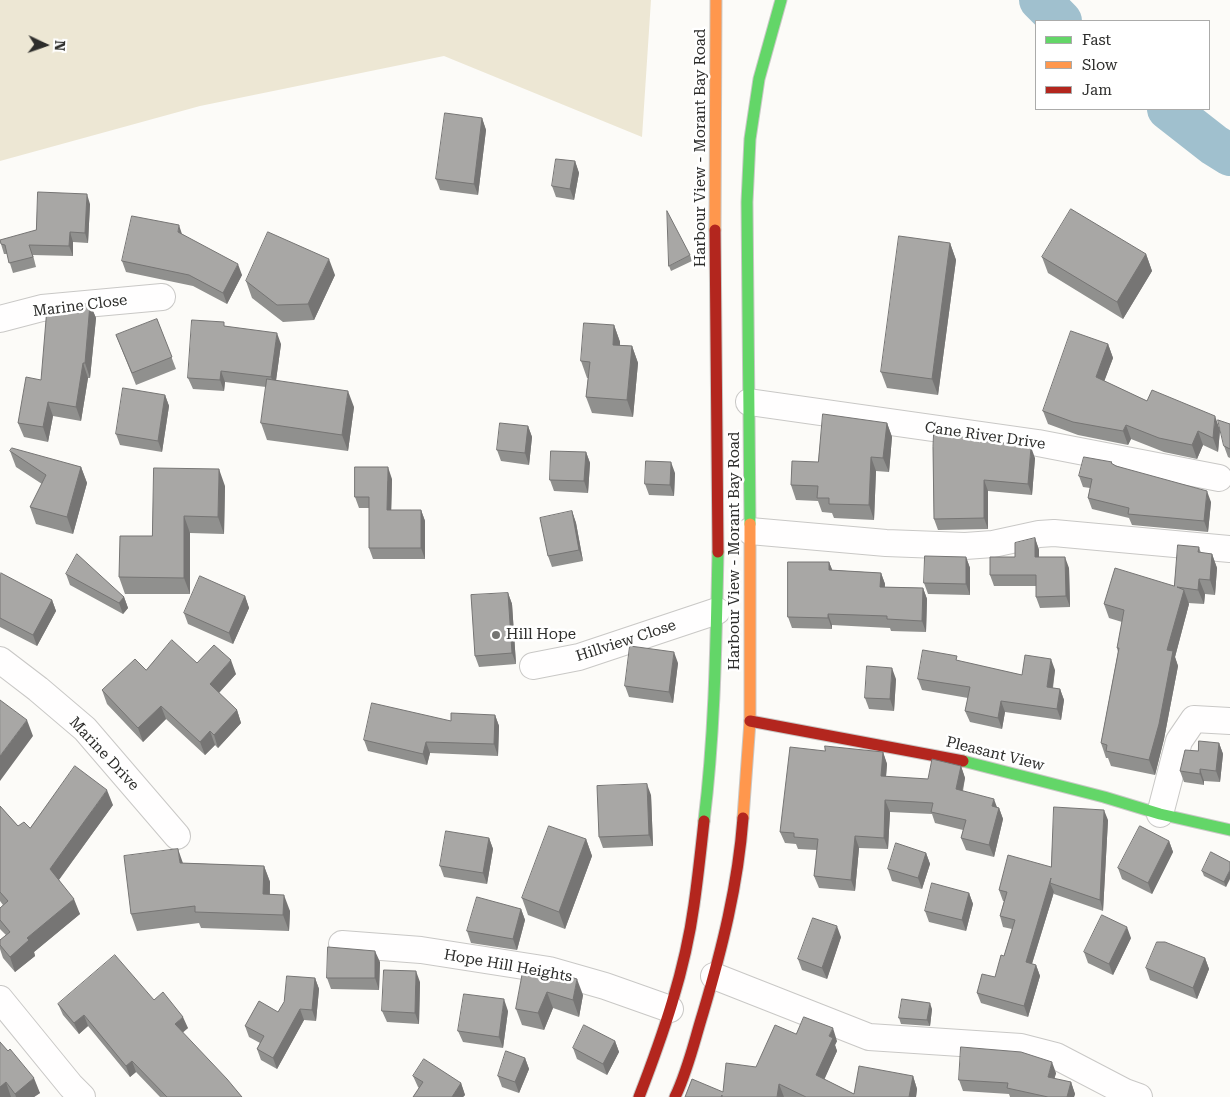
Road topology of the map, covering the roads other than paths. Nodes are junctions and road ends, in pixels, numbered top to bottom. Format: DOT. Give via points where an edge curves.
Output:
graph roads {
  1 [pos="716,0"];
  2 [pos="781,0"];
  3 [pos="162,297"];
  4 [pos="0,319"];
  5 [pos="749,402"];
  6 [pos="1219,478"];
  7 [pos="750,531"];
  8 [pos="1230,550"];
  9 [pos="717,610"];
  10 [pos="0,660"];
  11 [pos="533,666"];
  12 [pos="750,721"];
  13 [pos="1230,721"];
  14 [pos="1160,814"];
  15 [pos="1230,830"];
  16 [pos="177,836"];
  17 [pos="342,944"];
  18 [pos="714,976"];
  19 [pos="0,999"];
  20 [pos="670,1009"];
  21 [pos="71,1093"];
  22 [pos="639,1097"];
  23 [pos="675,1097"];
  24 [pos="1139,1097"];
  1 -- 9 [label="main road, Harbour View - Morant Bay Road"];
  2 -- 5 [label="main road, Harbour View - Morant Bay Road" via="759,79 750,139 747,202"];
  3 -- 4 [label="street, Marine Close" via="42,308"];
  5 -- 6 [label="street, Cane River Drive" via="1038,443"];
  5 -- 7 [label="main road, Harbour View - Morant Bay Road"];
  7 -- 8 [label="street" via="886,543 965,546 1054,533"];
  7 -- 12 [label="main road, Harbour View - Morant Bay Road"];
  9 -- 11 [label="street, Hillview Close" via="579,657"];
  9 -- 20 [label="main road, Harbour View - Morant Bay Road" via="716,676 702,848 694,907"];
  10 -- 16 [label="street, Marine Drive" via="85,729"];
  12 -- 14 [label="main road, Pleasant View" via="947,757"];
  12 -- 18 [label="main road, Harbour View - Morant Bay Road" via="740,848 731,910"];
  13 -- 14 [label="street" via="1194,720 1179,741"];
  14 -- 15 [label="main road, Pleasant View"];
  17 -- 20 [label="street, Hope Hill Heights" via="421,950 549,970"];
  18 -- 23 [label="main road, Harbour View - Morant Bay Road"];
  18 -- 24 [label="street" via="868,1037 1021,1047 1056,1056"];
  19 -- 21 [label="street"];
  20 -- 22 [label="main road, Harbour View - Morant Bay Road"];
}
